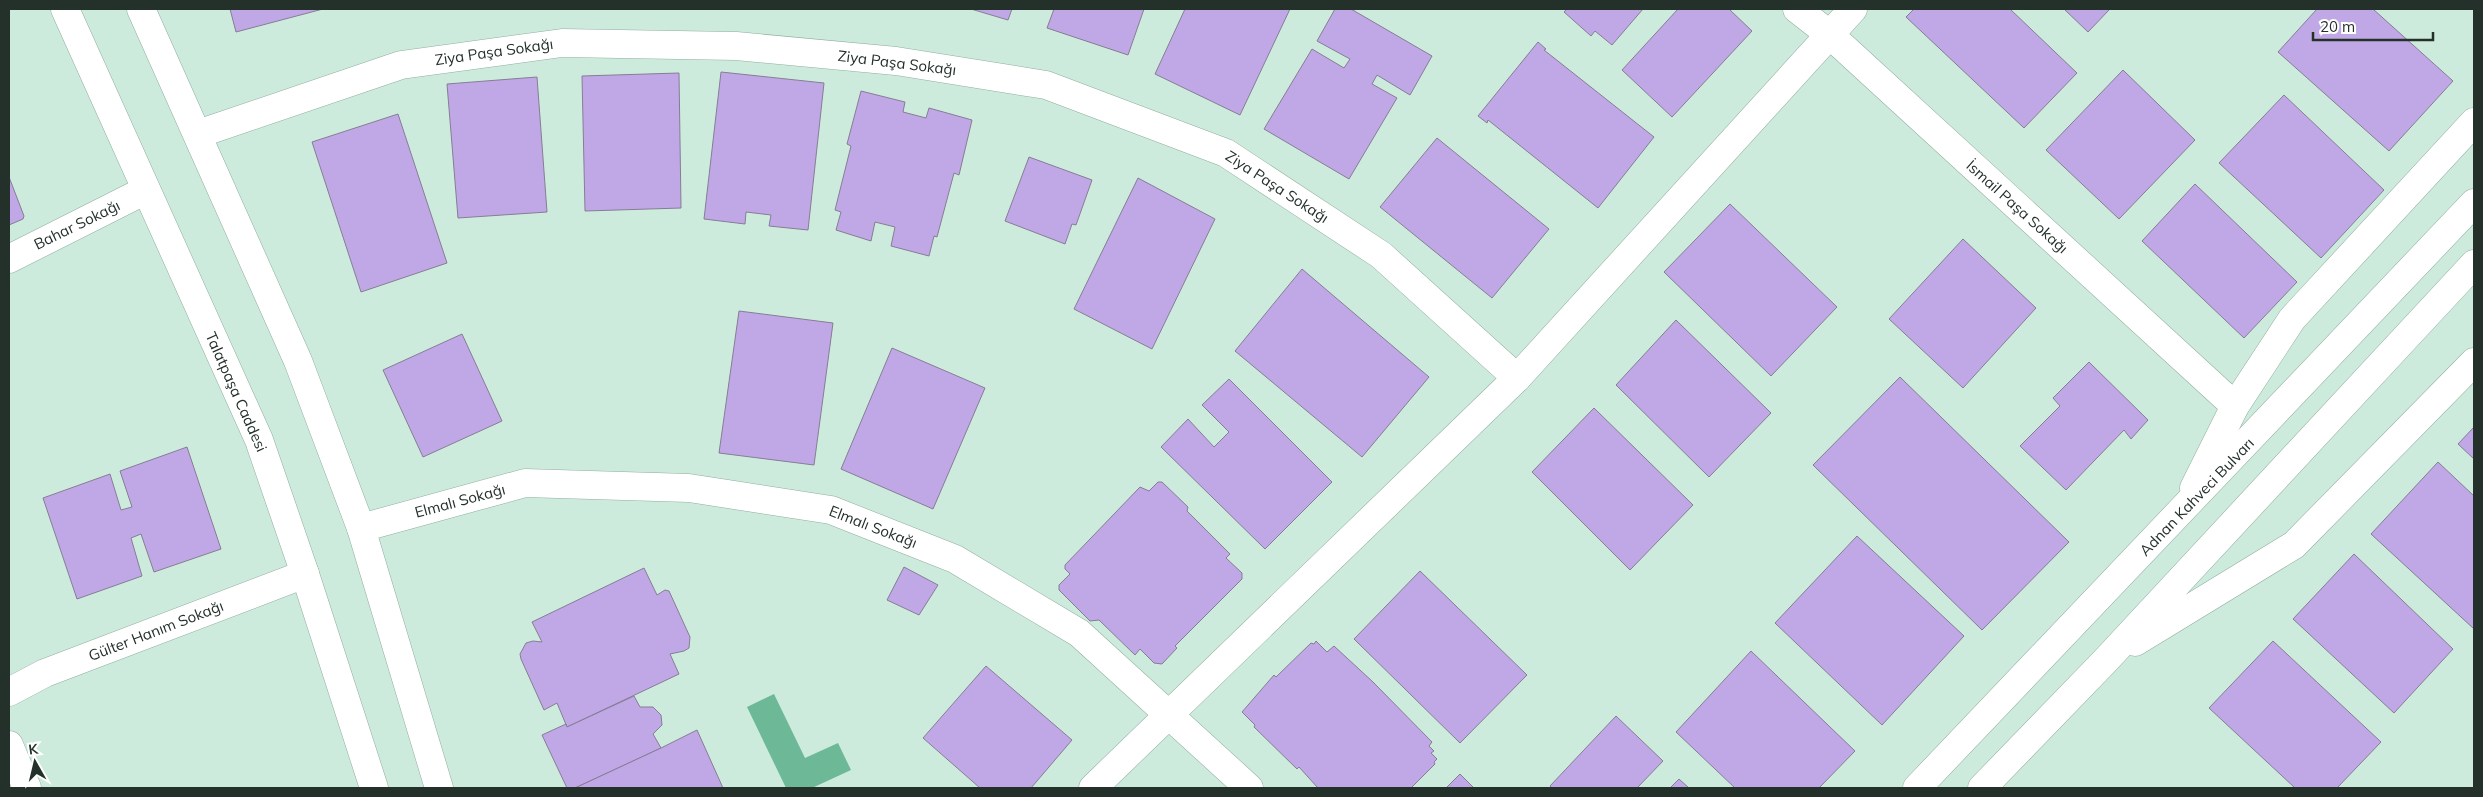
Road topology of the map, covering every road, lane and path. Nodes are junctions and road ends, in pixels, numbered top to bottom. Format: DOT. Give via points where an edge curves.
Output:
graph roads {
  1 [pos="65,9"];
  2 [pos="141,9"];
  3 [pos="1797,9"];
  4 [pos="1853,9"];
  5 [pos="1829,34"];
  6 [pos="2474,122"];
  7 [pos="198,134"];
  8 [pos="146,190"];
  9 [pos="2474,203"];
  10 [pos="9,259"];
  11 [pos="2474,264"];
  12 [pos="2474,362"];
  13 [pos="1517,378"];
  14 [pos="2235,406"];
  15 [pos="2181,514"];
  16 [pos="361,528"];
  17 [pos="305,574"];
  18 [pos="2106,660"];
  19 [pos="9,692"];
  20 [pos="1167,715"];
  21 [pos="9,745"];
  22 [pos="27,788"];
  23 [pos="374,788"];
  24 [pos="439,788"];
  25 [pos="1093,788"];
  26 [pos="1249,788"];
  27 [pos="1917,788"];
  28 [pos="1982,788"];
  1 -- 8 [label="street, Talatpaşa Caddesi"];
  2 -- 7 [label="street"];
  3 -- 5 [label="street, İsmail Paşa Sokağı"];
  4 -- 5 [label="street"];
  5 -- 13 [label="street"];
  5 -- 14 [label="street, İsmail Paşa Sokağı"];
  6 -- 14 [label="street" via="2292,319"];
  7 -- 13 [label="street, Ziya Paşa Sokağı" via="402,65 562,43 736,46 896,61 1046,85 1226,153 1381,255"];
  7 -- 16 [label="street" via="298,362"];
  8 -- 10 [label="street, Bahar Sokağı"];
  8 -- 17 [label="street, Talatpaşa Caddesi" via="259,440"];
  9 -- 15 [label="street, Adnan Kahveci Bulvarı"];
  11 -- 18 [label="street"];
  12 -- 18 [label="street" via="2294,546"];
  13 -- 20 [label="street"];
  14 -- 15 [label="street"];
  15 -- 27 [label="street, Adnan Kahveci Bulvarı"];
  16 -- 20 [label="street, Elmalı Sokağı" via="525,483 689,488 831,510 955,559 1079,633"];
  16 -- 24 [label="street"];
  17 -- 19 [label="street, Gülter Hanım Sokağı" via="45,672"];
  17 -- 23 [label="street, Talatpaşa Caddesi"];
  18 -- 28 [label="street"];
  20 -- 25 [label="street"];
  20 -- 26 [label="street, Elmalı Sokağı"];
  21 -- 22 [label="street"];
}
